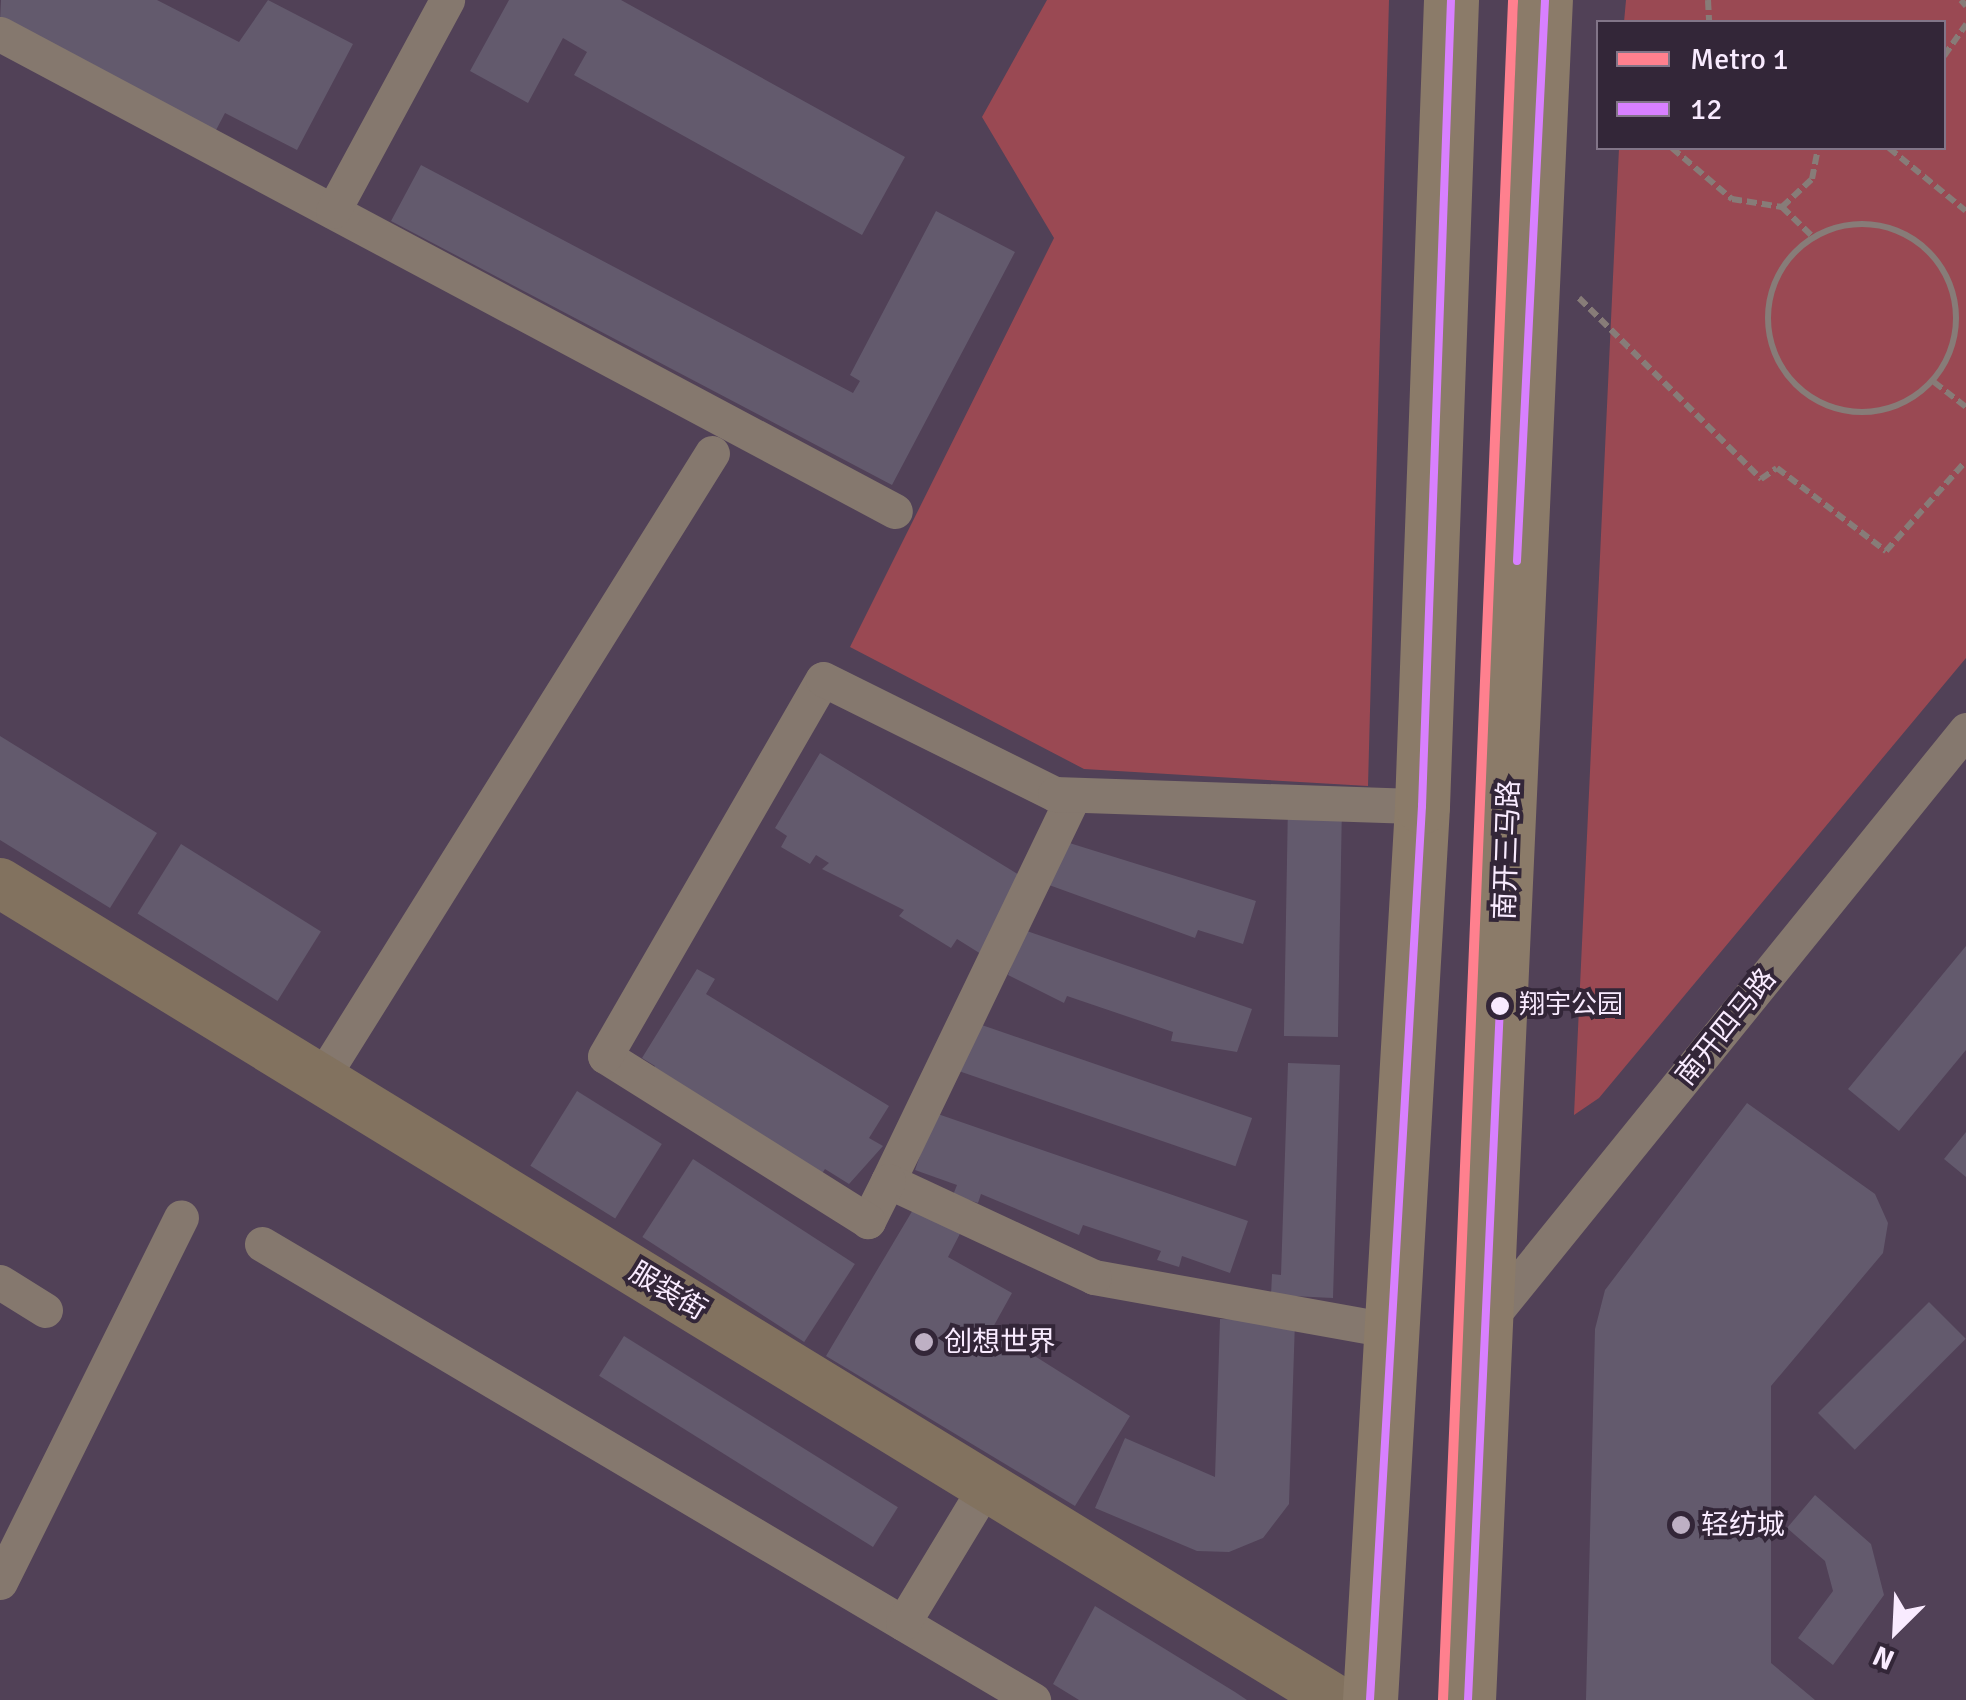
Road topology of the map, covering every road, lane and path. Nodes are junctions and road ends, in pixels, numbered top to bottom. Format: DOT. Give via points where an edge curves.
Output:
graph roads {
  1 [pos="448,0"];
  2 [pos="1451,0"];
  3 [pos="1545,0"];
  4 [pos="1966,24"];
  5 [pos="0,34"];
  6 [pos="1946,53"];
  7 [pos="1674,150"];
  8 [pos="1818,150"];
  9 [pos="1891,150"];
  10 [pos="1782,208"];
  11 [pos="333,211"];
  12 [pos="1966,211"];
  13 [pos="1814,237"];
  14 [pos="1532,253"];
  15 [pos="1934,382"];
  16 [pos="1966,407"];
  17 [pos="712,453"];
  18 [pos="1966,461"];
  19 [pos="894,511"];
  20 [pos="1966,730"];
  21 [pos="1074,795"];
  22 [pos="1422,806"];
  23 [pos="0,883"];
  24 [pos="320,1079"];
  25 [pos="888,1181"];
  26 [pos="180,1218"];
  27 [pos="262,1244"];
  28 [pos="0,1282"];
  29 [pos="45,1310"];
  30 [pos="1485,1324"];
  31 [pos="1394,1331"];
  32 [pos="986,1486"];
  33 [pos="0,1582"];
  34 [pos="903,1623"];
  35 [pos="1033,1700"];
  36 [pos="1336,1700"];
  37 [pos="1370,1700"];
  38 [pos="1468,1700"];
  1 -- 11 [label="street"];
  2 -- 22 [label="main road"];
  3 -- 14 [label="main road, 南开三马路"];
  4 -- 6 [label="path"];
  5 -- 11 [label="street"];
  7 -- 10 [label="path" via="1732,199"];
  8 -- 10 [label="path" via="1812,179"];
  9 -- 12 [label="path"];
  10 -- 13 [label="path"];
  11 -- 19 [label="street"];
  13 -- 15 [label="path" via="1873,224 1929,251 1956,308 1955,340"];
  13 -- 15 [label="path" via="1774,282 1770,342 1783,370 1830,407 1862,413 1893,408"];
  14 -- 18 [label="path" via="1761,479 1776,468 1886,551"];
  14 -- 30 [label="main road, 南开三马路"];
  15 -- 16 [label="path"];
  17 -- 24 [label="street"];
  20 -- 30 [label="street, 南开四马路"];
  21 -- 22 [label="street"];
  21 -- 25 [label="street"];
  21 -- 25 [label="street" via="1055,794 823,679 605,1056 868,1221"];
  22 -- 31 [label="main road"];
  23 -- 24 [label="street, 服装街"];
  24 -- 32 [label="street, 服装街"];
  25 -- 31 [label="street" via="1094,1278"];
  26 -- 33 [label="street"];
  27 -- 34 [label="street"];
  28 -- 29 [label="street"];
  30 -- 38 [label="main road, 南开三马路"];
  31 -- 37 [label="main road"];
  32 -- 34 [label="street"];
  32 -- 36 [label="street, 服装街"];
  34 -- 35 [label="street"];
}
